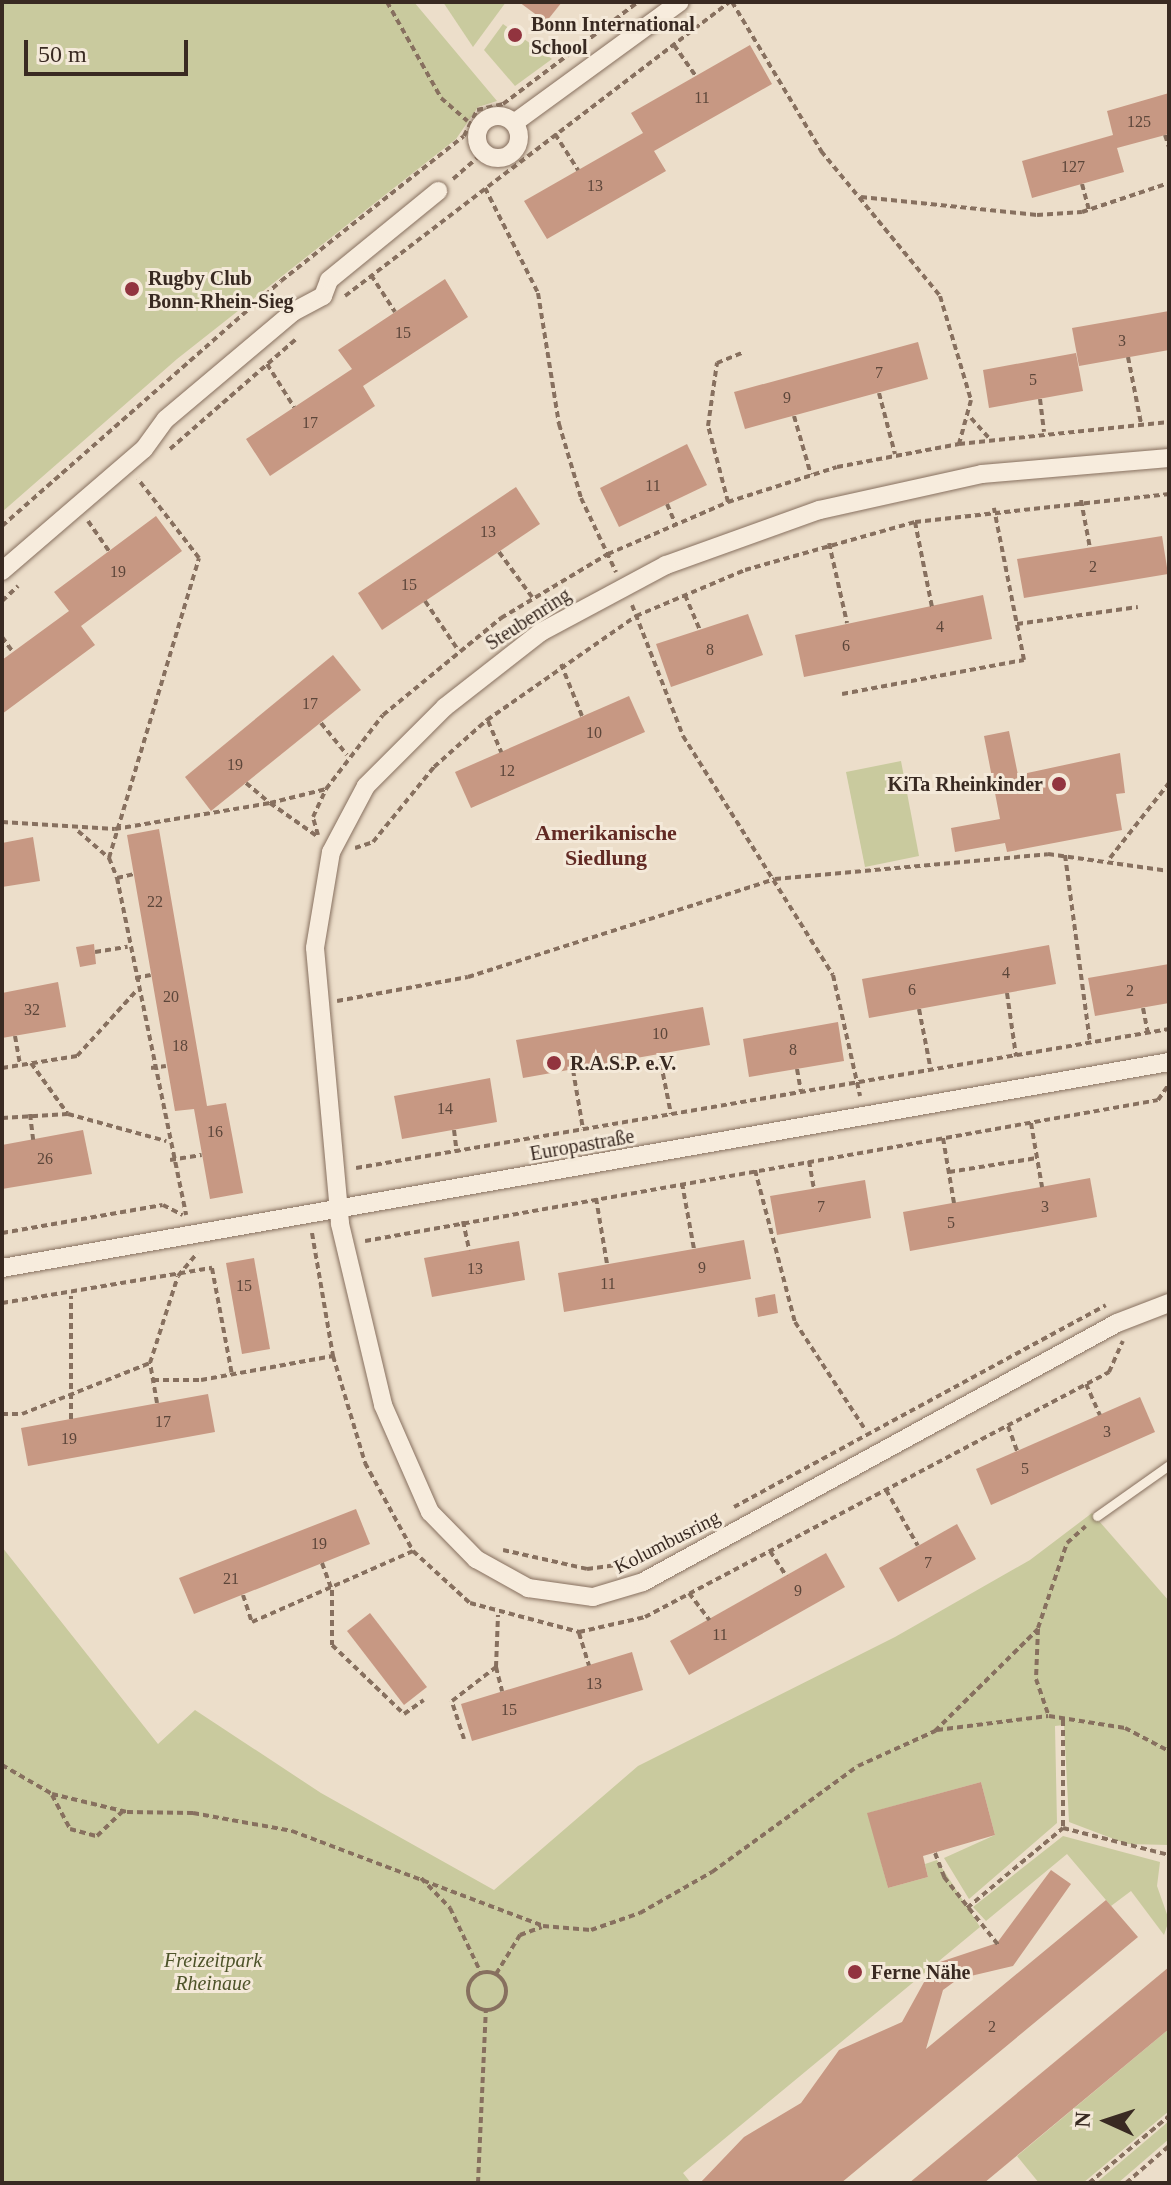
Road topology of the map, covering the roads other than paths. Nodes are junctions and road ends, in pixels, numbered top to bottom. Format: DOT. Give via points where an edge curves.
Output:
graph roads {
  1 [pos="680,2"];
  2 [pos="514,123"];
  3 [pos="438,191"];
  4 [pos="1169,458"];
  5 [pos="2,571"];
  6 [pos="1169,1062"];
  7 [pos="342,1207"];
  8 [pos="2,1268"];
  9 [pos="1169,1303"];
  10 [pos="1169,1465"];
  11 [pos="1097,1516"];
  1 -- 2 [label="street"];
  2 -- 2 [label="street" via="496,116 485,121 477,138 484,152 501,158 514,151"];
  3 -- 5 [label="street" via="329,280 323,296 293,312 166,419 144,449"];
  4 -- 7 [label="street, Steubenring" via="995,473 896,491 738,534 623,586 541,632 469,687 388,760 347,814 331,852 315,948"];
  6 -- 7 [label="street, Europastraße"];
  7 -- 8 [label="street, Europastraße"];
  7 -- 9 [label="street, Kolumbusring" via="383,1405 430,1512 489,1568 571,1597 643,1582 1117,1323"];
  10 -- 11 [label="lane"];
}
